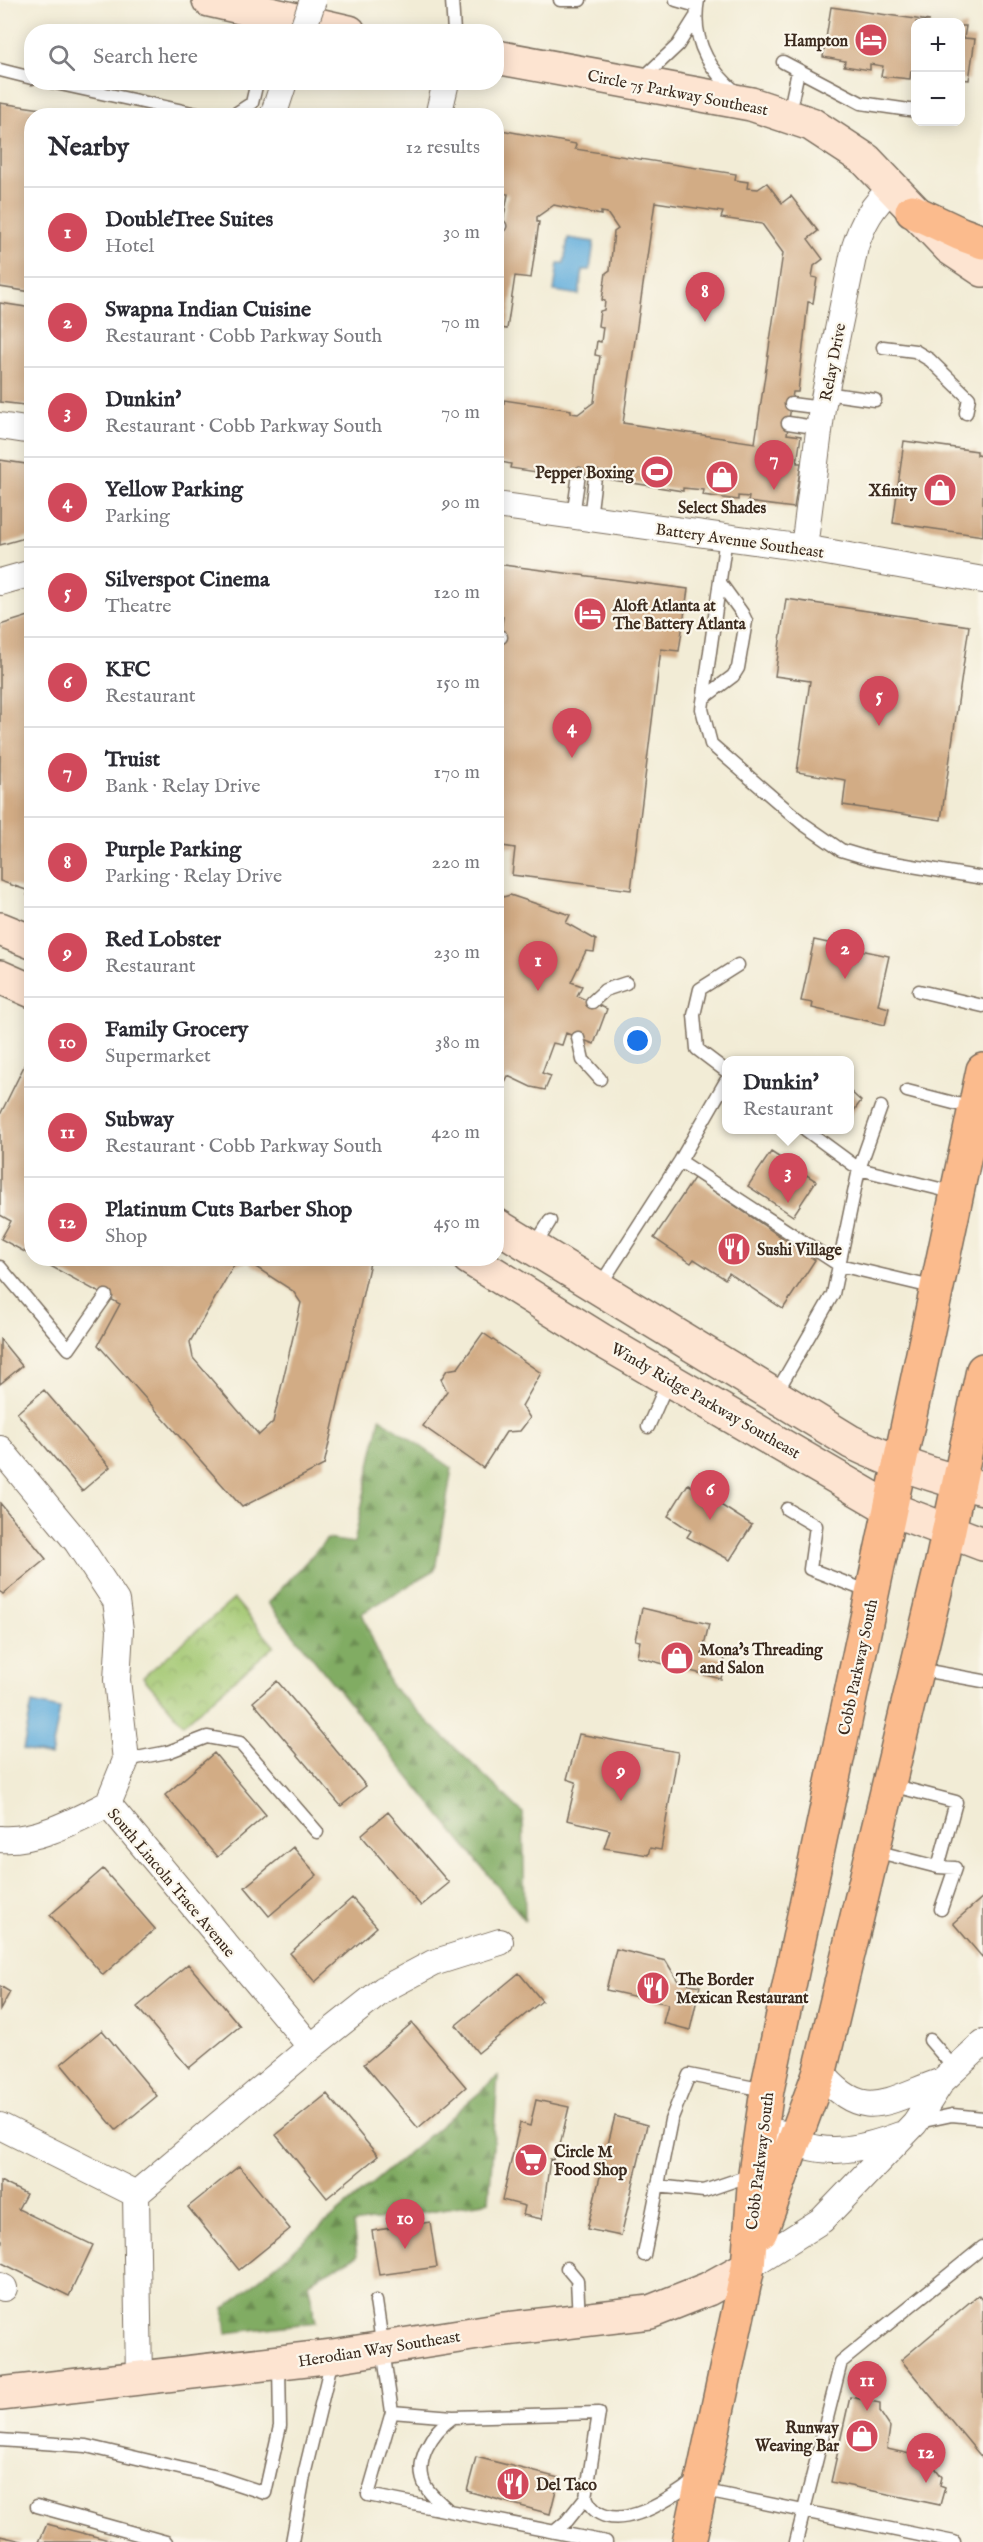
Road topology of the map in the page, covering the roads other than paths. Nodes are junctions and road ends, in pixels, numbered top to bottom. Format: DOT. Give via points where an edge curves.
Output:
graph roads {
  1 [pos="209,0"];
  2 [pos="452,0"];
  3 [pos="560,0"];
  4 [pos="580,0"];
  5 [pos="676,0"];
  6 [pos="697,8"];
  7 [pos="254,10"];
  8 [pos="300,12"];
  9 [pos="329,24"];
  10 [pos="454,24"];
  11 [pos="504,58"];
  12 [pos="783,62"];
  13 [pos="0,70"];
  14 [pos="798,71"];
  15 [pos="24,76"];
  16 [pos="638,83"];
  17 [pos="87,90"];
  18 [pos="255,90"];
  19 [pos="281,90"];
  20 [pos="444,90"];
  21 [pos="751,104"];
  22 [pos="170,108"];
  23 [pos="244,108"];
  24 [pos="276,108"];
  25 [pos="440,108"];
  26 [pos="911,110"];
  27 [pos="789,115"];
  28 [pos="902,200"];
  29 [pos="983,242"];
  30 [pos="983,270"];
  31 [pos="884,347"];
  32 [pos="875,400"];
  33 [pos="791,404"];
  34 [pos="822,409"];
  35 [pos="966,413"];
  36 [pos="788,423"];
  37 [pos="0,426"];
  38 [pos="24,429"];
  39 [pos="579,474"];
  40 [pos="595,477"];
  41 [pos="504,506"];
  42 [pos="581,517"];
  43 [pos="726,537"];
  44 [pos="804,548"];
  45 [pos="24,575"];
  46 [pos="983,580"];
  47 [pos="0,582"];
  48 [pos="721,584"];
  49 [pos="705,697"];
  50 [pos="983,878"];
  51 [pos="0,929"];
  52 [pos="24,939"];
  53 [pos="738,964"];
  54 [pos="0,977"];
  55 [pos="626,983"];
  56 [pos="24,988"];
  57 [pos="919,991"];
  58 [pos="592,1002"];
  59 [pos="983,1006"];
  60 [pos="578,1038"];
  61 [pos="722,1068"];
  62 [pos="983,1070"];
  63 [pos="600,1079"];
  64 [pos="722,1088"];
  65 [pos="907,1091"];
  66 [pos="880,1107"];
  67 [pos="975,1109"];
  68 [pos="812,1134"];
  69 [pos="680,1161"];
  70 [pos="860,1169"];
  71 [pos="957,1193"];
  72 [pos="550,1221"];
  73 [pos="504,1231"];
  74 [pos="533,1248"];
  75 [pos="839,1265"];
  76 [pos="482,1266"];
  77 [pos="0,1267"];
  78 [pos="598,1288"];
  79 [pos="937,1288"];
  80 [pos="105,1296"];
  81 [pos="983,1371"];
  82 [pos="669,1378"];
  83 [pos="774,1396"];
  84 [pos="648,1427"];
  85 [pos="0,1449"];
  86 [pos="901,1463"];
  87 [pos="970,1485"];
  88 [pos="787,1509"];
  89 [pos="891,1509"];
  90 [pos="948,1532"];
  91 [pos="983,1544"];
  92 [pos="873,1594"];
  93 [pos="917,1669"];
  94 [pos="983,1681"];
  95 [pos="126,1760"];
  96 [pos="890,1785"];
  97 [pos="108,1804"];
  98 [pos="317,1832"];
  99 [pos="0,1839"];
  100 [pos="875,1851"];
  101 [pos="938,1867"];
  102 [pos="941,1909"];
  103 [pos="500,1942"];
  104 [pos="930,2040"];
  105 [pos="983,2043"];
  106 [pos="311,2047"];
  107 [pos="820,2071"];
  108 [pos="949,2075"];
  109 [pos="764,2103"];
  110 [pos="983,2118"];
  111 [pos="0,2126"];
  112 [pos="910,2128"];
  113 [pos="794,2142"];
  114 [pos="755,2173"];
  115 [pos="657,2186"];
  116 [pos="136,2194"];
  117 [pos="983,2247"];
  118 [pos="644,2254"];
  119 [pos="748,2267"];
  120 [pos="567,2268"];
  121 [pos="376,2301"];
  122 [pos="579,2320"];
  123 [pos="383,2349"];
  124 [pos="333,2356"];
  125 [pos="279,2363"];
  126 [pos="139,2379"];
  127 [pos="0,2394"];
  128 [pos="392,2412"];
  129 [pos="453,2417"];
  130 [pos="0,2440"];
  131 [pos="702,2481"];
  132 [pos="586,2497"];
  133 [pos="37,2506"];
  134 [pos="449,2511"];
  135 [pos="803,2511"];
  136 [pos="554,2532"];
  137 [pos="166,2542"];
  138 [pos="292,2542"];
  139 [pos="606,2542"];
  140 [pos="689,2542"];
  141 [pos="796,2542"];
  142 [pos="954,2542"];
  1 -- 7 [label="main road"];
  2 -- 10 [label="lane"];
  3 -- 4 [label="lane"];
  5 -- 6 [label="lane"];
  6 -- 16 [label="lane" via="678,45"];
  6 -- 21 [label="lane" via="700,44 716,76"];
  7 -- 8 [label="main road"];
  8 -- 9 [label="main road"];
  11 -- 16 [label="main road, Circle 75 Parkway Southeast"];
  12 -- 14 [label="lane"];
  13 -- 15 [label="lane"];
  14 -- 26 [label="lane" via="861,103"];
  14 -- 27 [label="lane"];
  16 -- 21 [label="main road, Circle 75 Parkway Southeast"];
  17 -- 22 [label="lane"];
  18 -- 23 [label="lane" via="252,103"];
  19 -- 24 [label="street"];
  20 -- 25 [label="street"];
  21 -- 27 [label="main road, Circle 75 Parkway Southeast"];
  27 -- 28 [label="main road, Circle 75 Parkway Southeast" via="844,143 866,160"];
  28 -- 29 [label="main road"];
  28 -- 30 [label="main road, Circle 75 Parkway Southeast" via="951,248"];
  28 -- 34 [label="street, Relay Drive" via="875,203 862,225"];
  31 -- 35 [label="lane" via="915,351 930,360 969,398"];
  32 -- 34 [label="lane"];
  33 -- 34 [label="lane"];
  34 -- 36 [label="lane"];
  34 -- 44 [label="street, Relay Drive"];
  37 -- 38 [label="street"];
  39 -- 42 [label="lane"];
  40 -- 42 [label="lane"];
  41 -- 42 [label="street, Battery Avenue Southeast"];
  42 -- 43 [label="street, Battery Avenue Southeast"];
  43 -- 44 [label="street, Battery Avenue Southeast"];
  43 -- 48 [label="lane"];
  44 -- 46 [label="street, Battery Avenue Southeast"];
  45 -- 47 [label="street"];
  48 -- 49 [label="lane"];
  48 -- 49 [label="lane" via="746,621 738,668"];
  49 -- 50 [label="lane" via="702,708 711,744 828,843 871,859"];
  51 -- 52 [label="main road"];
  53 -- 61 [label="lane" via="700,989 694,1015 697,1049"];
  54 -- 56 [label="main road"];
  55 -- 58 [label="lane" via="605,990"];
  57 -- 59 [label="lane"];
  60 -- 63 [label="lane" via="583,1060"];
  62 -- 67 [label="main road, Cobb Parkway South"];
  64 -- 69 [label="lane"];
  65 -- 67 [label="lane"];
  66 -- 70 [label="lane"];
  67 -- 71 [label="main road, Cobb Parkway South"];
  68 -- 70 [label="lane"];
  69 -- 75 [label="lane"];
  69 -- 78 [label="lane"];
  70 -- 71 [label="lane"];
  70 -- 75 [label="lane"];
  71 -- 79 [label="main road, Cobb Parkway South"];
  72 -- 74 [label="lane"];
  73 -- 74 [label="main road"];
  74 -- 78 [label="main road"];
  75 -- 79 [label="lane"];
  75 -- 83 [label="lane" via="833,1294"];
  76 -- 82 [label="main road, Windy Ridge Parkway Southeast"];
  77 -- 80 [label="lane" via="69,1349"];
  78 -- 83 [label="main road"];
  79 -- 86 [label="main road, Cobb Parkway South"];
  81 -- 87 [label="main road, Cobb Parkway South"];
  82 -- 84 [label="lane"];
  82 -- 89 [label="main road, Windy Ridge Parkway Southeast"];
  83 -- 86 [label="main road" via="851,1442"];
  85 -- 95 [label="street" via="77,1542 116,1601 120,1630 117,1680"];
  86 -- 87 [label="main road"];
  86 -- 89 [label="main road, Cobb Parkway South"];
  87 -- 90 [label="main road, Cobb Parkway South"];
  88 -- 92 [label="lane" via="816,1526 810,1569"];
  89 -- 90 [label="main road, Windy Ridge Parkway Southeast"];
  89 -- 92 [label="main road, Cobb Parkway South"];
  90 -- 91 [label="main road, Windy Ridge Parkway Southeast"];
  90 -- 93 [label="main road, Cobb Parkway South"];
  92 -- 109 [label="main road, Cobb Parkway South"];
  93 -- 94 [label="lane"];
  93 -- 96 [label="main road, Cobb Parkway South"];
  95 -- 97 [label="street"];
  95 -- 98 [label="lane" via="168,1752 207,1737 240,1743"];
  96 -- 100 [label="main road, Cobb Parkway South"];
  96 -- 101 [label="lane" via="956,1802"];
  97 -- 99 [label="street, South Lincoln Trace Avenue" via="38,1834"];
  97 -- 106 [label="street, South Lincoln Trace Avenue"];
  100 -- 101 [label="lane"];
  100 -- 107 [label="main road, Cobb Parkway South"];
  101 -- 102 [label="lane" via="955,1868"];
  103 -- 106 [label="street" via="433,1963 409,1975 384,1989"];
  104 -- 108 [label="lane"];
  105 -- 108 [label="street"];
  106 -- 116 [label="street"];
  107 -- 108 [label="street" via="844,2098 866,2105"];
  107 -- 113 [label="main road, Cobb Parkway South"];
  108 -- 112 [label="street"];
  109 -- 113 [label="street" via="773,2128"];
  109 -- 114 [label="main road, Cobb Parkway South"];
  109 -- 115 [label="lane" via="689,2075 670,2120"];
  110 -- 112 [label="lane" via="952,2115"];
  111 -- 116 [label="street"];
  112 -- 113 [label="street" via="876,2144 847,2150 819,2149"];
  112 -- 119 [label="street" via="822,2220"];
  113 -- 119 [label="main road, Cobb Parkway South"];
  114 -- 115 [label="lane" via="704,2191"];
  114 -- 119 [label="main road, Cobb Parkway South"];
  115 -- 118 [label="lane"];
  116 -- 126 [label="street"];
  117 -- 135 [label="lane" via="841,2362"];
  119 -- 122 [label="main road, Herodian Way Southeast" via="708,2289 650,2312"];
  119 -- 131 [label="main road, Cobb Parkway South"];
  120 -- 122 [label="lane" via="576,2280"];
  121 -- 123 [label="lane"];
  122 -- 123 [label="main road, Herodian Way Southeast"];
  123 -- 124 [label="main road, Herodian Way Southeast"];
  123 -- 128 [label="lane"];
  124 -- 125 [label="main road, Herodian Way Southeast"];
  124 -- 138 [label="lane"];
  125 -- 126 [label="main road, Herodian Way Southeast"];
  125 -- 130 [label="lane" via="280,2426 265,2493 213,2476 86,2446"];
  126 -- 127 [label="main road, Herodian Way Southeast"];
  128 -- 129 [label="lane"];
  128 -- 134 [label="lane" via="368,2494"];
  129 -- 132 [label="lane" via="599,2413"];
  129 -- 134 [label="lane" via="427,2443 422,2473 427,2489"];
  131 -- 132 [label="lane" via="655,2511 623,2525 613,2526 598,2518"];
  131 -- 135 [label="lane"];
  131 -- 140 [label="main road, Cobb Parkway South"];
  132 -- 136 [label="lane"];
  133 -- 137 [label="lane"];
  134 -- 136 [label="lane"];
  135 -- 141 [label="lane"];
  135 -- 142 [label="lane"];
  136 -- 139 [label="lane"];
}
